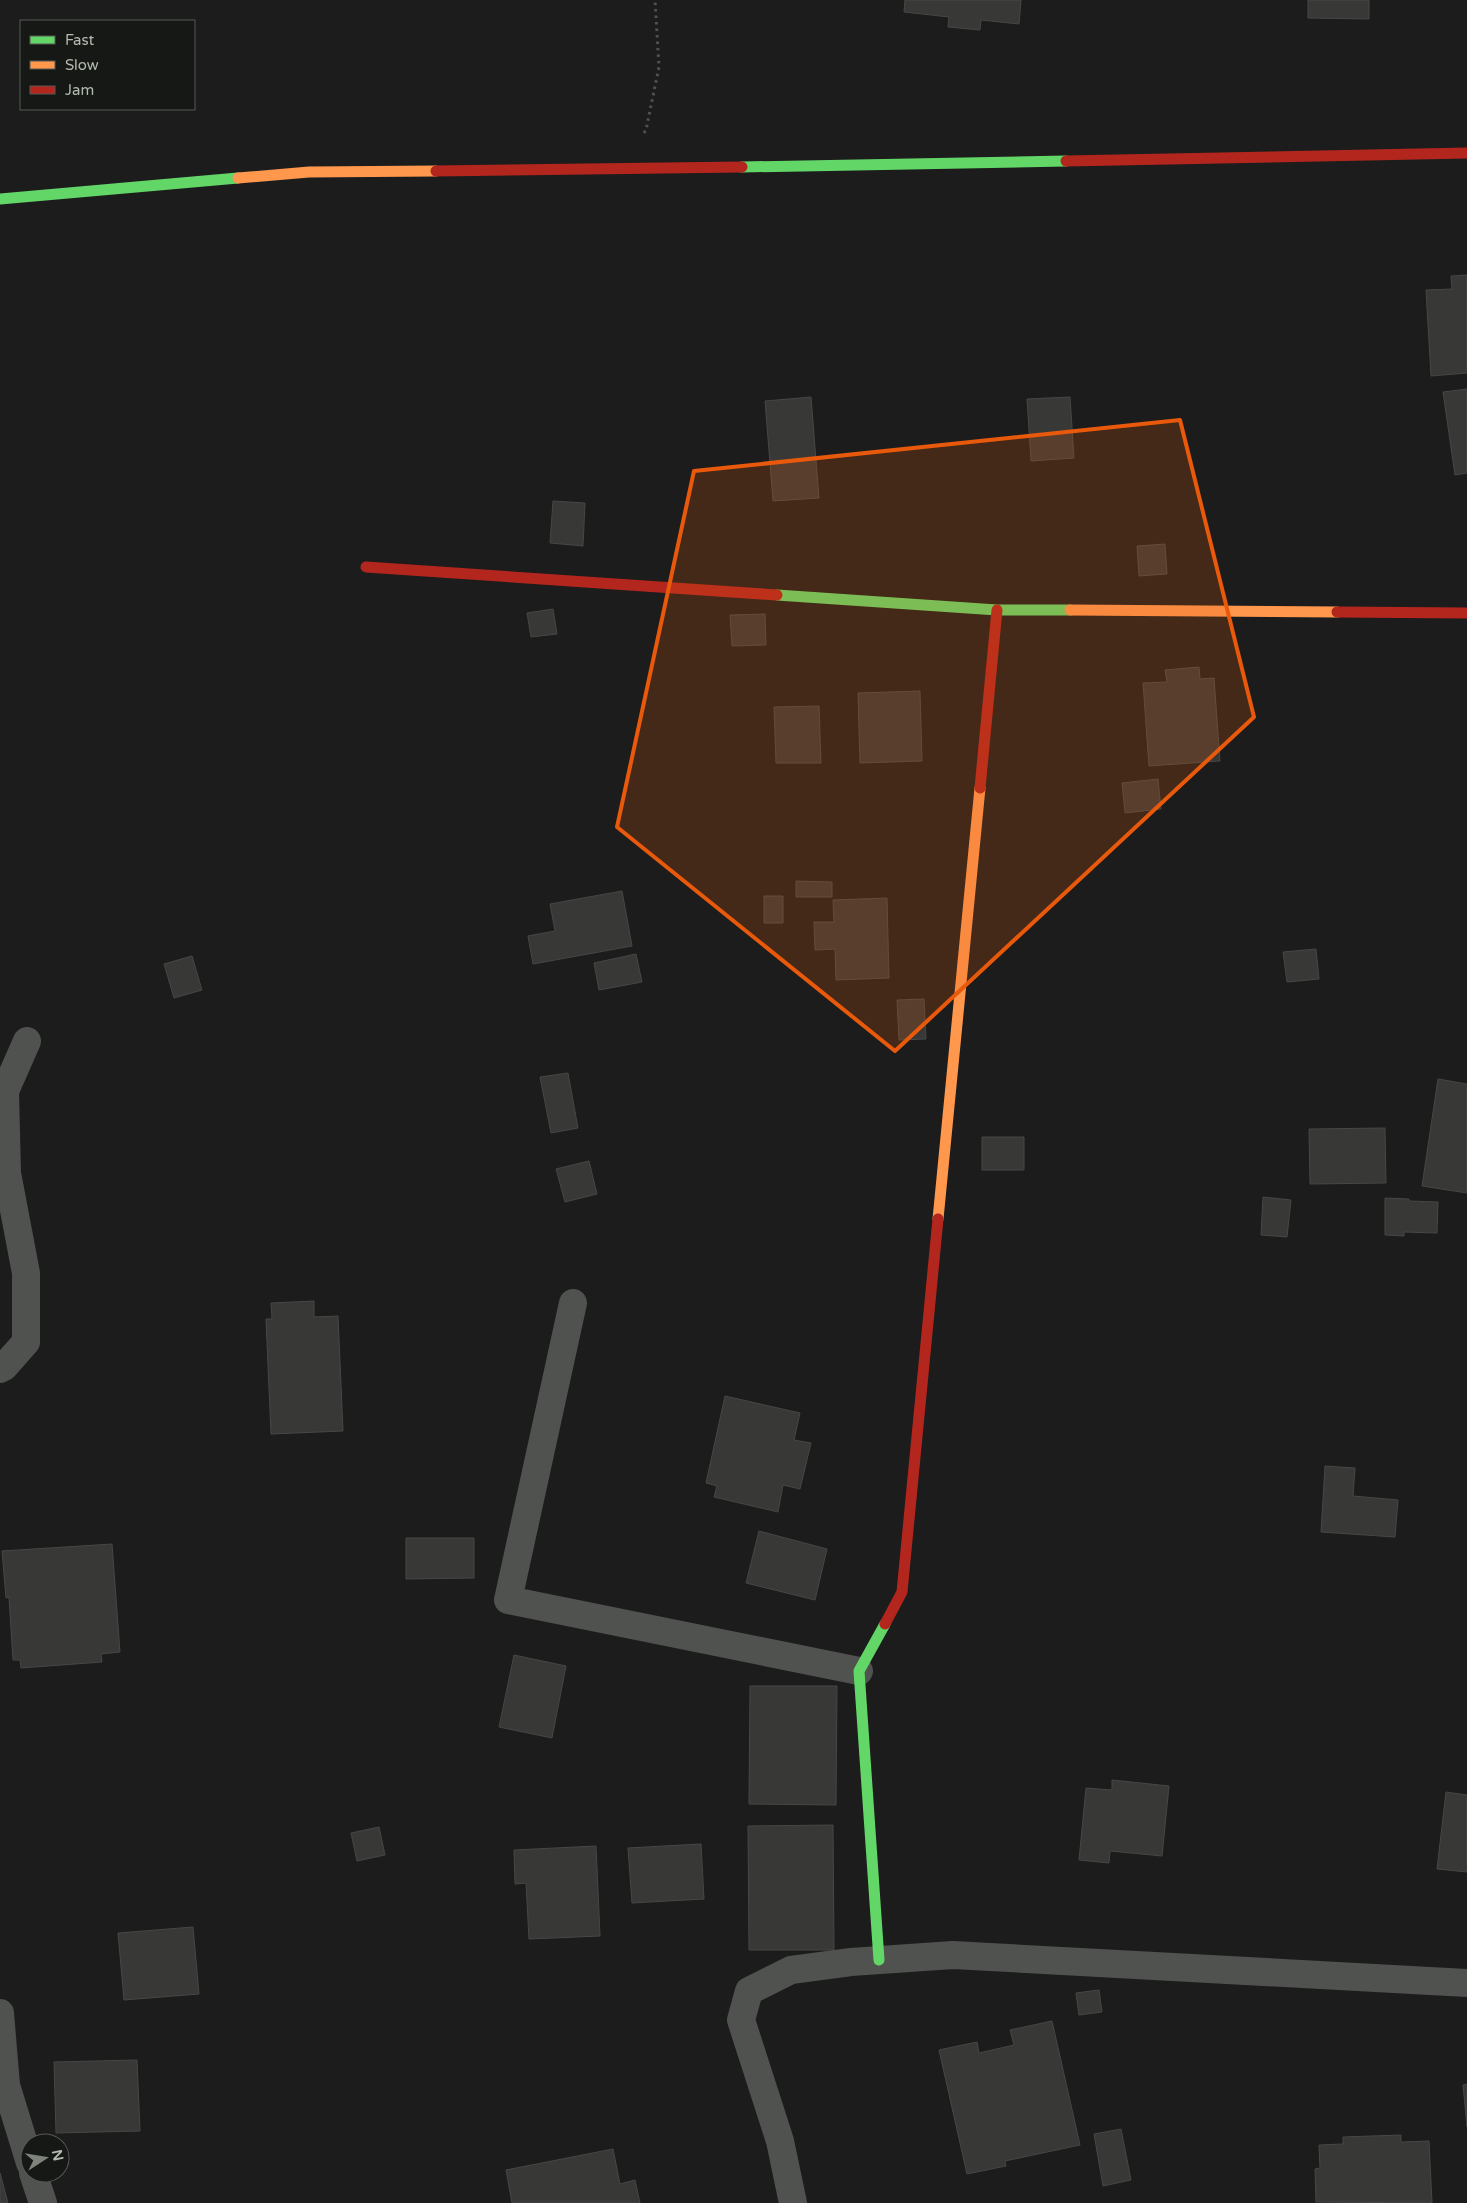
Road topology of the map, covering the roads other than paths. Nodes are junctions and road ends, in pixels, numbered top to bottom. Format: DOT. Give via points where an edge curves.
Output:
graph roads {
  1 [pos="1467,153"];
  2 [pos="0,199"];
  3 [pos="366,567"];
  4 [pos="997,610"];
  5 [pos="1467,613"];
  6 [pos="27,1041"];
  7 [pos="573,1303"];
  8 [pos="0,1369"];
  9 [pos="859,1672"];
  10 [pos="879,1960"];
  11 [pos="1467,1983"];
  12 [pos="0,2013"];
  13 [pos="21,2133"];
  14 [pos="36,2183"];
  15 [pos="42,2203"];
  16 [pos="793,2203"];
  1 -- 2 [label="street" via="612,170 309,172"];
  3 -- 4 [label="street"];
  4 -- 5 [label="street"];
  4 -- 9 [label="street" via="902,1592"];
  6 -- 8 [label="street" via="5,1091 7,1173 26,1273 26,1342"];
  7 -- 9 [label="street" via="508,1600"];
  9 -- 10 [label="street"];
  10 -- 11 [label="street" via="953,1955"];
  10 -- 16 [label="street" via="791,1970 749,1991 741,2020 780,2142"];
  12 -- 13 [label="street" via="6,2085"];
  14 -- 15 [label="street"];
}
